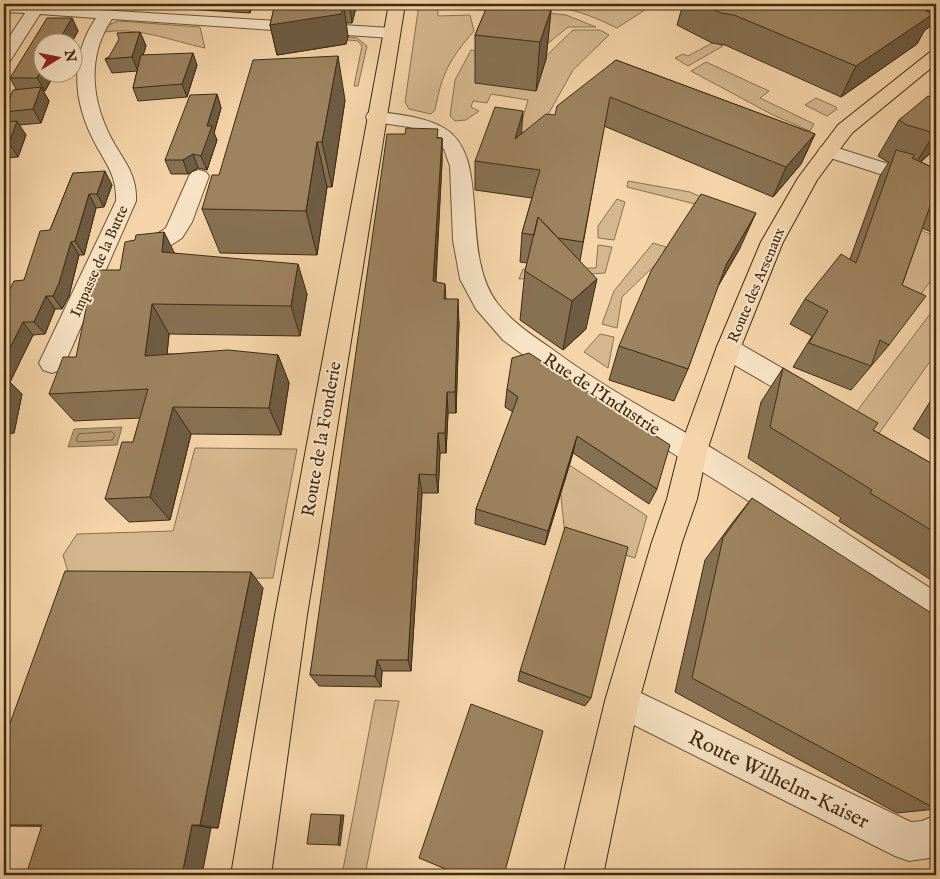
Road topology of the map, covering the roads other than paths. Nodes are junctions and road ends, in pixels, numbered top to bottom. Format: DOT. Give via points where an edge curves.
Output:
graph roads {
  1 [pos="173,4"];
  2 [pos="396,4"];
  3 [pos="20,6"];
  4 [pos="67,7"];
  5 [pos="287,8"];
  6 [pos="107,14"];
  7 [pos="162,18"];
  8 [pos="276,25"];
  9 [pos="391,32"];
  10 [pos="936,56"];
  11 [pos="4,57"];
  12 [pos="376,117"];
  13 [pos="828,151"];
  14 [pos="199,176"];
  15 [pos="936,186"];
  16 [pos="148,250"];
  17 [pos="728,349"];
  18 [pos="52,363"];
  19 [pos="832,409"];
  20 [pos="694,451"];
  21 [pos="936,611"];
  22 [pos="622,701"];
  23 [pos="936,834"];
  24 [pos="252,875"];
  25 [pos="583,875"];
  1 -- 7 [label="street"];
  2 -- 9 [label="main road, Route de la Fonderie"];
  3 -- 4 [label="street"];
  3 -- 11 [label="street"];
  4 -- 6 [label="street"];
  5 -- 8 [label="street"];
  6 -- 7 [label="street"];
  6 -- 18 [label="street, Impasse de la Butte" via="92,35 86,55 94,72 86,102 94,125 123,171 128,184 126,201"];
  7 -- 8 [label="street"];
  8 -- 9 [label="street"];
  9 -- 12 [label="main road, Route de la Fonderie"];
  10 -- 13 [label="main road, Route des Arsenaux" via="845,129"];
  12 -- 20 [label="street, Rue de l'Industrie" via="425,124 443,134 455,150 462,178 463,238 469,272 480,296 508,330 570,378"];
  12 -- 24 [label="main road, Route de la Fonderie" via="291,615"];
  13 -- 15 [label="street"];
  13 -- 17 [label="main road, Route des Arsenaux" via="808,178 772,242"];
  14 -- 16 [label="street" via="174,233"];
  17 -- 19 [label="street"];
  17 -- 20 [label="main road, Route des Arsenaux"];
  20 -- 21 [label="street, Rue de l'Industrie"];
  20 -- 22 [label="main road"];
  22 -- 23 [label="street, Route Wilhelm-Kaiser" via="909,842 934,839"];
  22 -- 25 [label="main road"];
}
